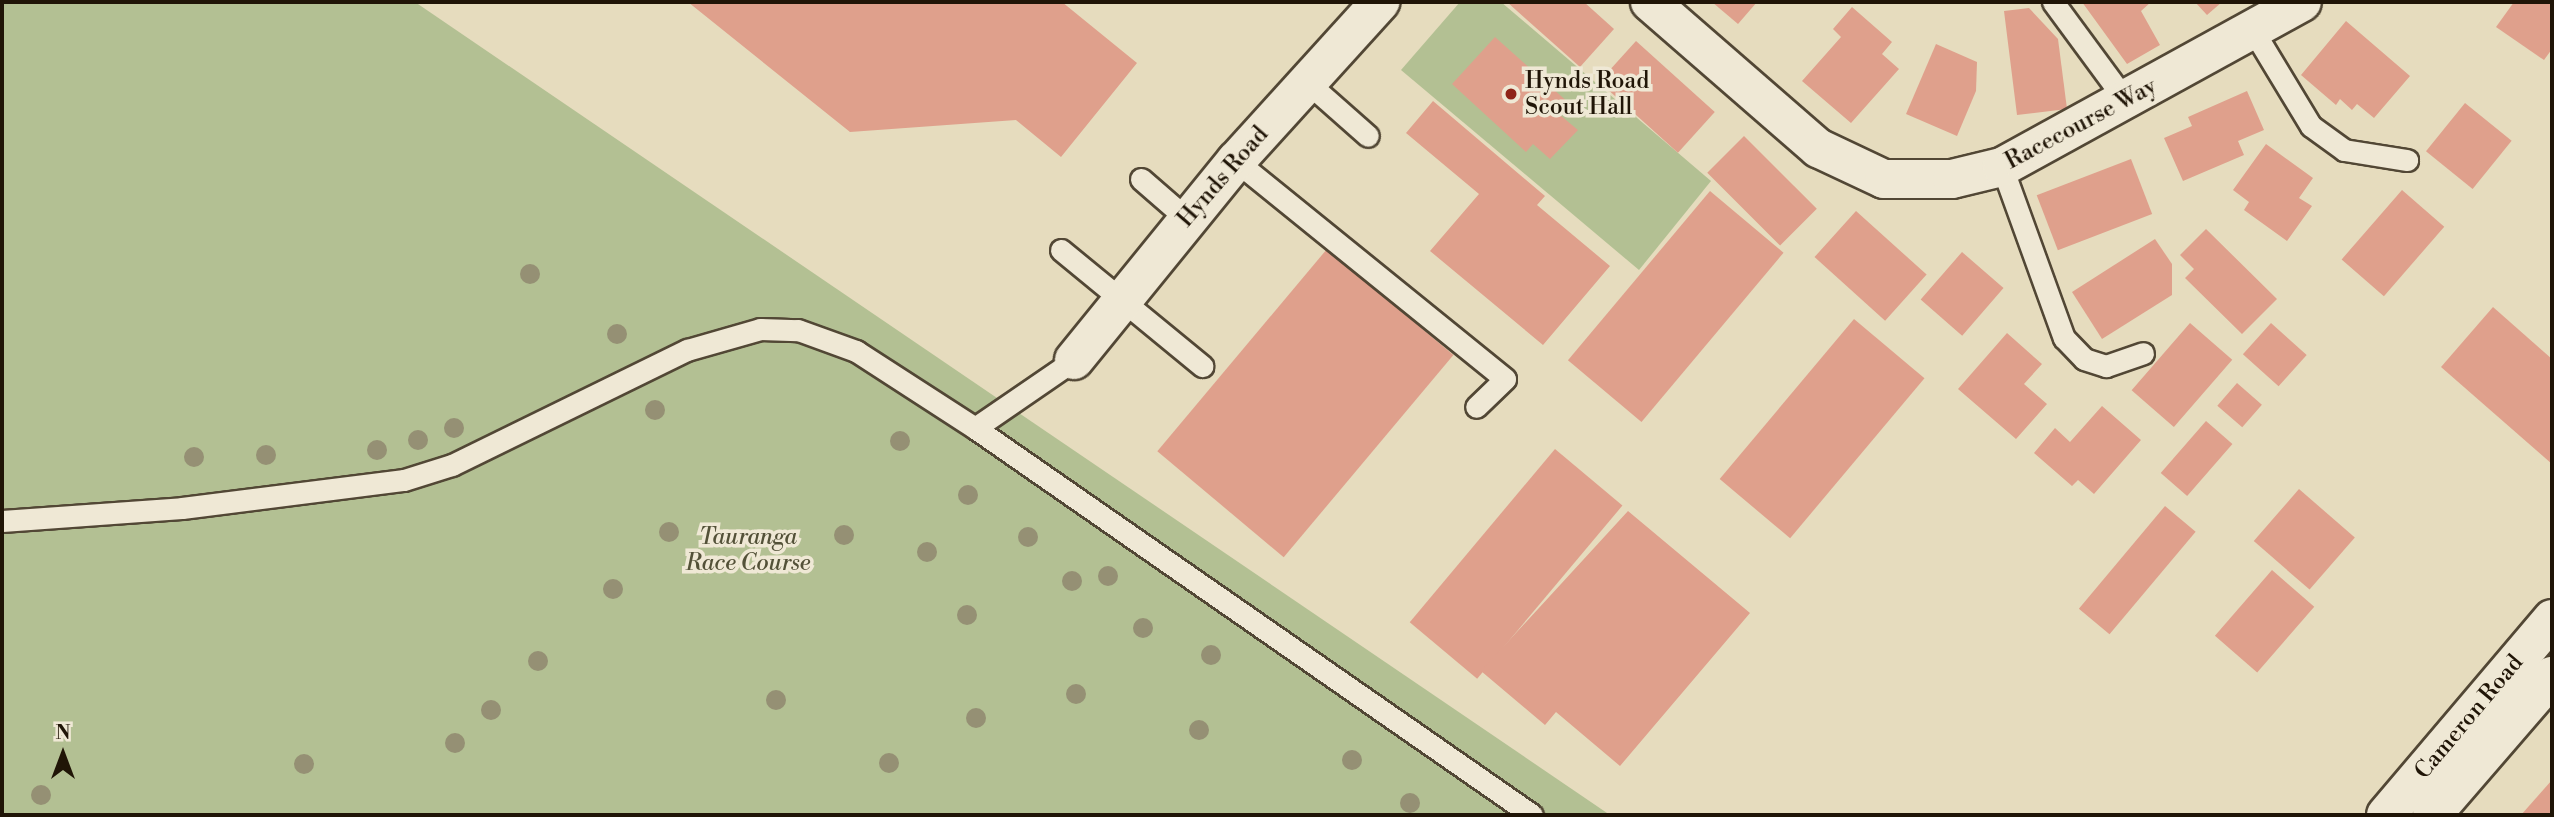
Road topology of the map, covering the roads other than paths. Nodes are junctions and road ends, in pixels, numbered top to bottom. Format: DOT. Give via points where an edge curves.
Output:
graph roads {
  1 [pos="1380,2"];
  2 [pos="1650,2"];
  3 [pos="2053,2"];
  4 [pos="2302,2"];
  5 [pos="2254,32"];
  6 [pos="1307,82"];
  7 [pos="2126,101"];
  8 [pos="1368,136"];
  9 [pos="2407,160"];
  10 [pos="1236,161"];
  11 [pos="2002,167"];
  12 [pos="1141,179"];
  13 [pos="1187,219"];
  14 [pos="1061,250"];
  15 [pos="1124,297"];
  16 [pos="2143,353"];
  17 [pos="1073,360"];
  18 [pos="1202,366"];
  19 [pos="1476,407"];
  20 [pos="975,428"];
  21 [pos="2,520"];
  22 [pos="2552,620"];
  23 [pos="2552,676"];
  24 [pos="1532,815"];
  25 [pos="2386,815"];
  26 [pos="2432,815"];
  1 -- 6 [label="street, Hynds Road"];
  2 -- 11 [label="street, Racecourse Way" via="1818,148 1884,179 1952,179"];
  3 -- 7 [label="lane"];
  4 -- 5 [label="street, Racecourse Way"];
  5 -- 7 [label="street, Racecourse Way"];
  5 -- 9 [label="lane" via="2311,126 2344,149"];
  6 -- 8 [label="lane"];
  6 -- 10 [label="street, Hynds Road"];
  7 -- 11 [label="street, Racecourse Way"];
  10 -- 13 [label="street, Hynds Road"];
  10 -- 19 [label="lane" via="1505,379"];
  11 -- 16 [label="lane" via="2064,338 2084,359 2106,366"];
  12 -- 13 [label="lane"];
  13 -- 15 [label="street, Hynds Road"];
  14 -- 15 [label="lane"];
  15 -- 17 [label="street, Hynds Road"];
  15 -- 18 [label="lane"];
  17 -- 20 [label="lane"];
  20 -- 21 [label="lane" via="856,351 798,330 760,328 687,350 452,465 404,480 182,508"];
  20 -- 24 [label="lane"];
  22 -- 25 [label="street, Cameron Road"];
  23 -- 26 [label="street, Cameron Road"];
}
